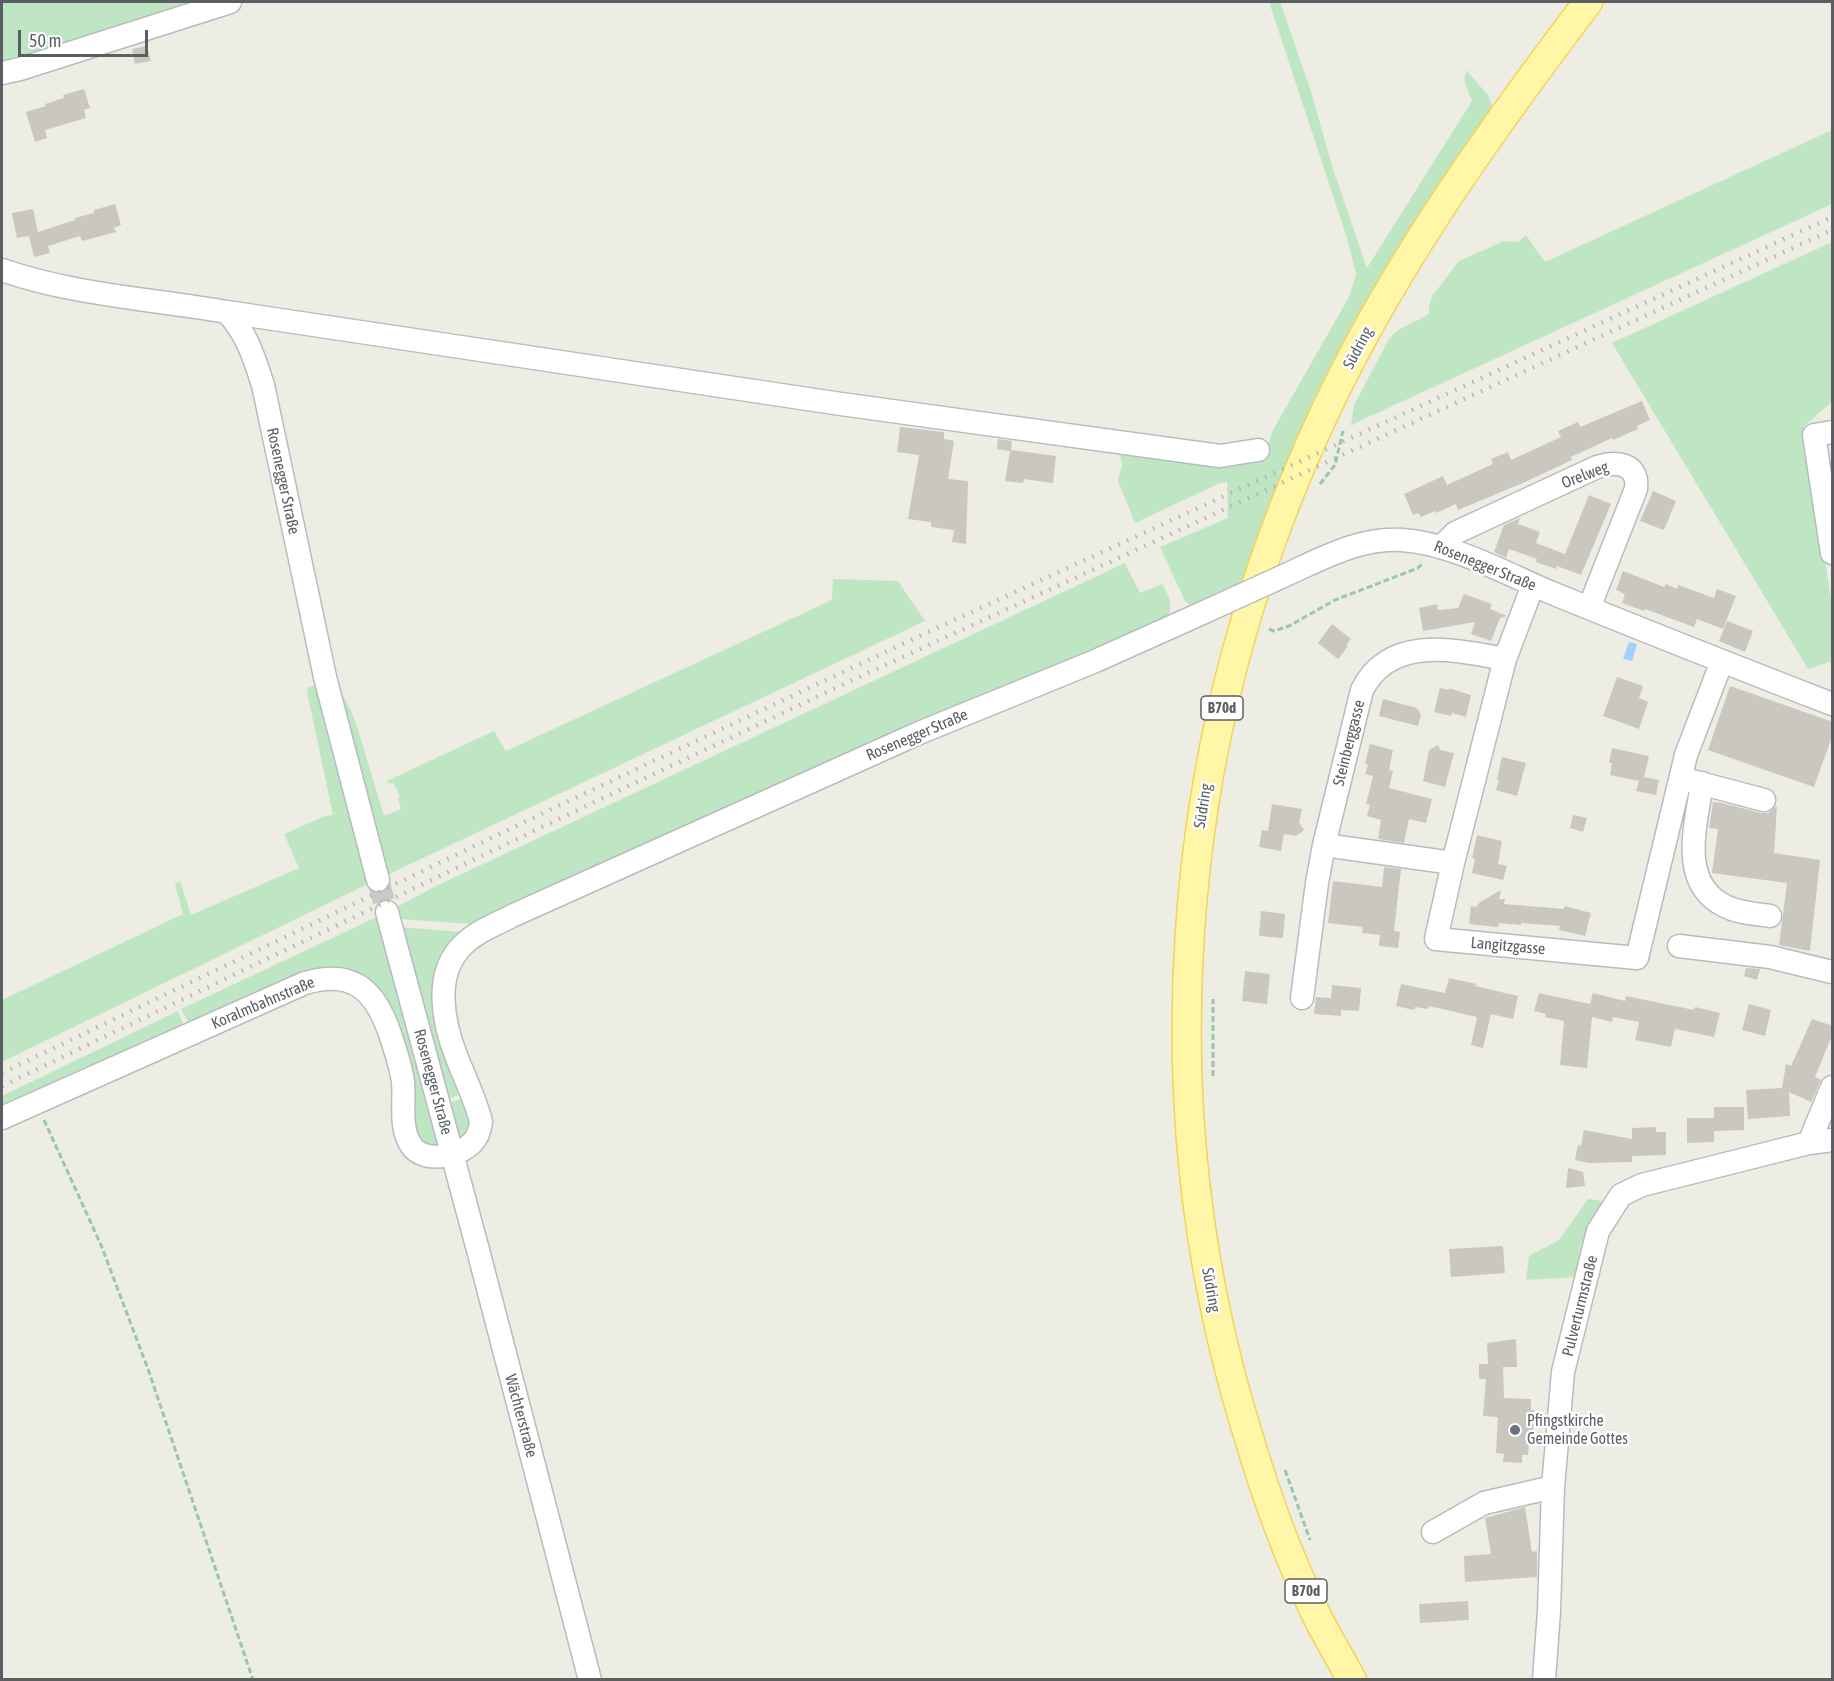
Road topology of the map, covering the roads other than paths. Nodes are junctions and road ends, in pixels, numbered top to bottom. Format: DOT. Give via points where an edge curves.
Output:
graph roads {
  1 [pos="230,2"];
  2 [pos="1588,2"];
  3 [pos="2,73"];
  4 [pos="2,270"];
  5 [pos="227,312"];
  6 [pos="1833,432"];
  7 [pos="1258,450"];
  8 [pos="1441,547"];
  9 [pos="1833,553"];
  10 [pos="1533,585"];
  11 [pos="1589,608"];
  12 [pos="1505,659"];
  13 [pos="1722,661"];
  14 [pos="1833,704"];
  15 [pos="1692,781"];
  16 [pos="1764,800"];
  17 [pos="1324,845"];
  18 [pos="1453,863"];
  19 [pos="378,880"];
  20 [pos="387,912"];
  21 [pos="1770,916"];
  22 [pos="1679,946"];
  23 [pos="1833,972"];
  24 [pos="1302,998"];
  25 [pos="1833,1087"];
  26 [pos="2,1118"];
  27 [pos="1833,1140"];
  28 [pos="1809,1143"];
  29 [pos="452,1154"];
  30 [pos="1553,1487"];
  31 [pos="1433,1532"];
  32 [pos="590,1680"];
  33 [pos="1352,1680"];
  34 [pos="1544,1680"];
  1 -- 3 [label="street"];
  2 -- 33 [label="main road, Südring / B70d" via="1507,108 1436,215 1369,326 1314,435 1262,565 1243,627 1215,739 1199,831 1186,989 1186,1063 1194,1172 1214,1306 1232,1386 1268,1500 1313,1608"];
  4 -- 5 [label="street" via="68,288"];
  5 -- 7 [label="street" via="1220,456"];
  5 -- 19 [label="street, Rosenegger Straße" via="250,344 262,385 324,677"];
  6 -- 9 [label="street" via="1814,435"];
  8 -- 10 [label="street, Rosenegger Straße"];
  8 -- 11 [label="street, Orelweg" via="1455,533 1597,467 1624,465 1633,473 1636,489"];
  8 -- 29 [label="street, Rosenegger Straße, bridge" via="1402,540 1368,542 1338,552 1093,662 908,738 514,915 472,938 450,963 444,995 451,1040 479,1114 480,1130 472,1144"];
  10 -- 11 [label="street, Rosenegger Straße"];
  10 -- 12 [label="street, Langitzgasse"];
  11 -- 13 [label="street, Rosenegger Straße"];
  12 -- 17 [label="street, Steinberggasse" via="1450,650 1421,650 1379,666 1362,690"];
  12 -- 18 [label="street, Langitzgasse"];
  13 -- 14 [label="street, Rosenegger Straße"];
  13 -- 15 [label="street, Langitzgasse" via="1686,755"];
  15 -- 16 [label="street"];
  15 -- 18 [label="street, Langitzgasse" via="1637,958 1436,939"];
  15 -- 21 [label="street" via="1694,865 1700,885 1710,898 1726,908"];
  17 -- 18 [label="street"];
  17 -- 24 [label="street, Steinberggasse"];
  20 -- 29 [label="street, Rosenegger Straße"];
  22 -- 23 [label="street" via="1770,957"];
  25 -- 28 [label="street"];
  26 -- 29 [label="street, Koralmbahnstraße" via="305,983 340,979 365,990 382,1014 401,1072 404,1125 410,1144 432,1156"];
  27 -- 28 [label="street, Pulverturmstraße"];
  28 -- 30 [label="street, Pulverturmstraße" via="1642,1185 1622,1195 1598,1231 1563,1372"];
  29 -- 32 [label="street, Wächterstraße"];
  30 -- 31 [label="street" via="1484,1503"];
  30 -- 34 [label="street, Pulverturmstraße"];
}
